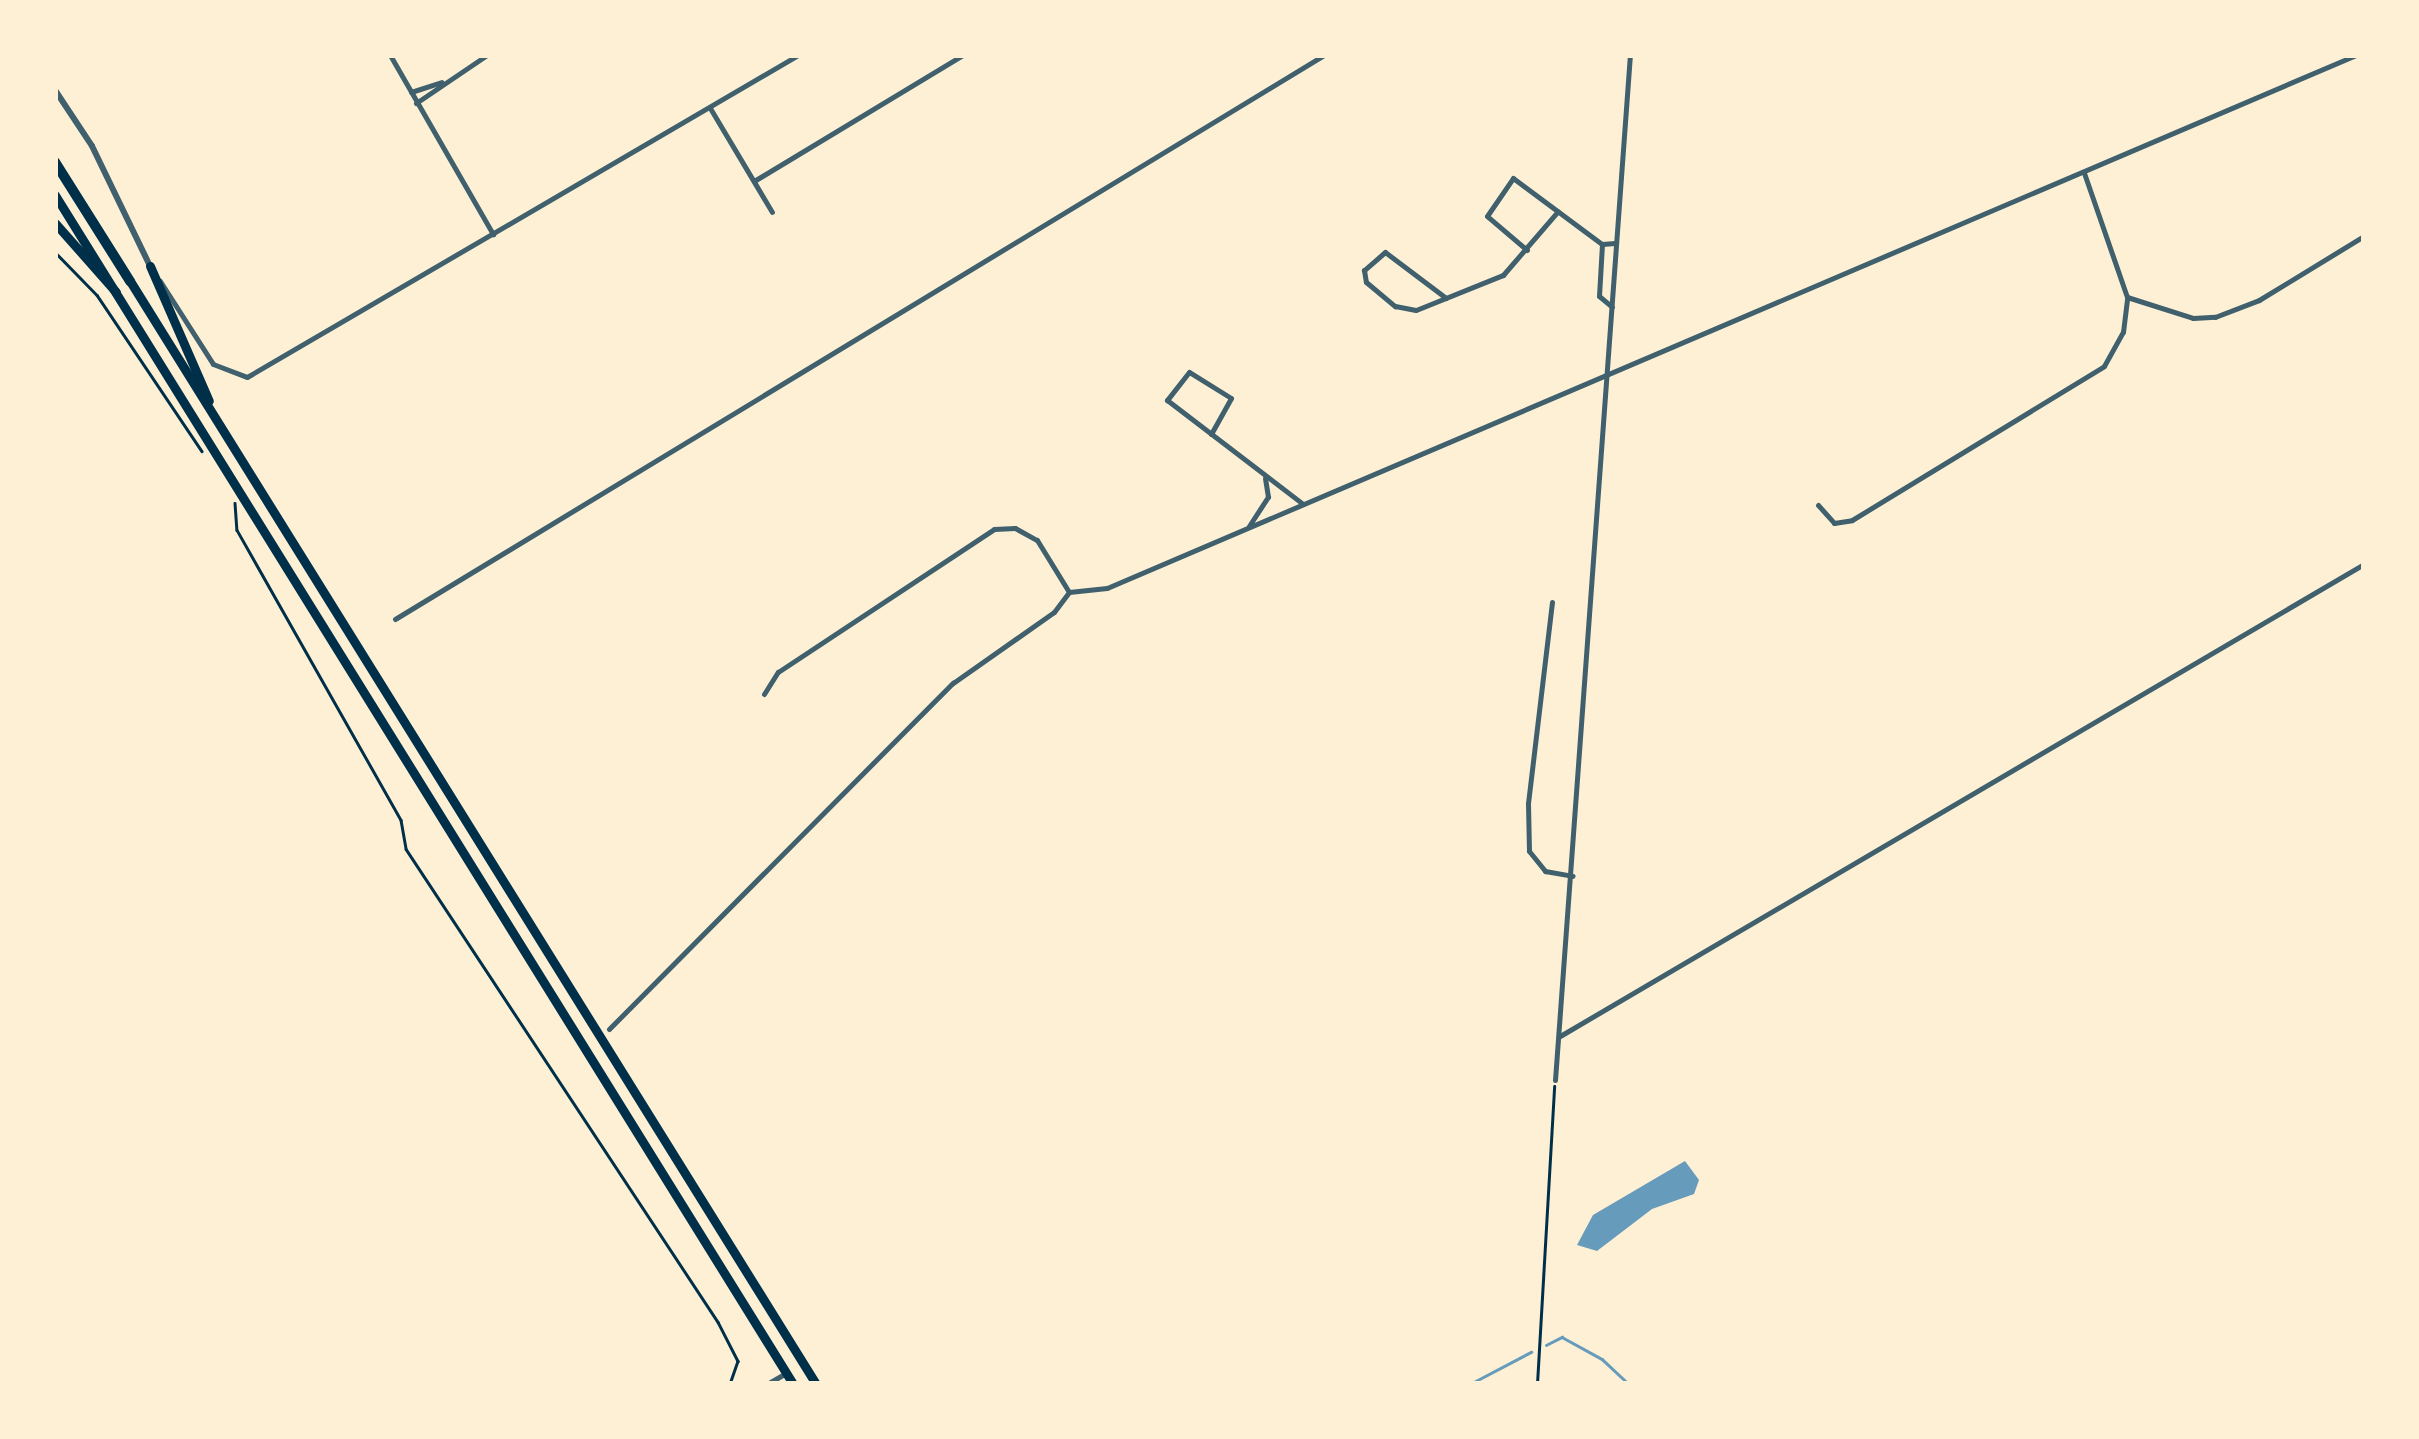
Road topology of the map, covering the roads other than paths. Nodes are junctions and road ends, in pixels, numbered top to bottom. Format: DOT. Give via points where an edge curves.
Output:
graph roads {
  1 [pos="390,55"];
  2 [pos="487,55"];
  3 [pos="798,55"];
  4 [pos="962,55"];
  5 [pos="1324,55"];
  6 [pos="1630,55"];
  7 [pos="2356,55"];
  8 [pos="441,82"];
  9 [pos="55,90"];
  10 [pos="410,93"];
  11 [pos="416,103"];
  12 [pos="710,108"];
  13 [pos="55,162"];
  14 [pos="2084,173"];
  15 [pos="754,181"];
  16 [pos="55,195"];
  17 [pos="1558,211"];
  18 [pos="772,212"];
  19 [pos="55,223"];
  20 [pos="494,235"];
  21 [pos="2364,236"];
  22 [pos="1602,244"];
  23 [pos="1615,244"];
  24 [pos="1527,250"];
  25 [pos="150,266"];
  26 [pos="130,281"];
  27 [pos="121,296"];
  28 [pos="2127,297"];
  29 [pos="1446,298"];
  30 [pos="1612,307"];
  31 [pos="1606,378"];
  32 [pos="210,408"];
  33 [pos="1211,434"];
  34 [pos="1264,475"];
  35 [pos="1303,504"];
  36 [pos="1818,505"];
  37 [pos="1248,528"];
  38 [pos="2364,564"];
  39 [pos="1069,592"];
  40 [pos="1552,602"];
  41 [pos="395,619"];
  42 [pos="764,694"];
  43 [pos="1573,876"];
  44 [pos="609,1028"];
  45 [pos="1558,1038"];
  46 [pos="1555,1080"];
  47 [pos="786,1373"];
  48 [pos="768,1384"];
  49 [pos="793,1384"];
  50 [pos="816,1384"];
  1 -- 10 [label="street"];
  2 -- 8 [label="street"];
  3 -- 12 [label="street"];
  4 -- 15 [label="street"];
  5 -- 41 [label="street"];
  6 -- 23 [label="street"];
  7 -- 14 [label="street"];
  8 -- 10 [label="street"];
  8 -- 11 [label="street"];
  9 -- 25 [label="street" via="92,146"];
  10 -- 11 [label="street"];
  11 -- 20 [label="street"];
  12 -- 15 [label="street"];
  12 -- 20 [label="street"];
  13 -- 26 [label="highway"];
  14 -- 28 [label="street"];
  14 -- 31 [label="street"];
  15 -- 18 [label="street"];
  16 -- 27 [label="highway"];
  17 -- 22 [label="street"];
  17 -- 24 [label="street"];
  17 -- 24 [label="street" via="1520,178 1509,180 1486,216"];
  19 -- 27 [label="highway" via="99,280"];
  20 -- 25 [label="street" via="272,367 236,378 213,364"];
  21 -- 28 [label="street" via="2259,300 2216,317 2193,318"];
  22 -- 23 [label="street"];
  22 -- 30 [label="street" via="1599,296"];
  23 -- 30 [label="street"];
  24 -- 29 [label="street" via="1503,275"];
  25 -- 32 [label="highway" via="206,383"];
  26 -- 32 [label="highway"];
  27 -- 47 [label="highway"];
  28 -- 36 [label="street" via="2115,351 2090,378 1852,520 1834,523"];
  29 -- 29 [label="street" via="1408,312 1366,282 1364,270 1385,252"];
  30 -- 31 [label="street"];
  31 -- 35 [label="street"];
  31 -- 43 [label="street"];
  32 -- 50 [label="highway"];
  33 -- 33 [label="street" via="1167,400 1189,372 1231,398"];
  33 -- 34 [label="street"];
  34 -- 35 [label="street"];
  34 -- 37 [label="street" via="1268,497"];
  35 -- 37 [label="street"];
  37 -- 39 [label="street" via="1107,588"];
  38 -- 45 [label="street"];
  39 -- 42 [label="street" via="1037,540 1015,528 994,530 778,672"];
  39 -- 44 [label="street" via="1054,612 953,683"];
  40 -- 43 [label="street" via="1528,804 1529,851 1545,871"];
  43 -- 45 [label="street"];
  45 -- 46 [label="street"];
  47 -- 48 [label="street"];
  47 -- 49 [label="highway"];
}
